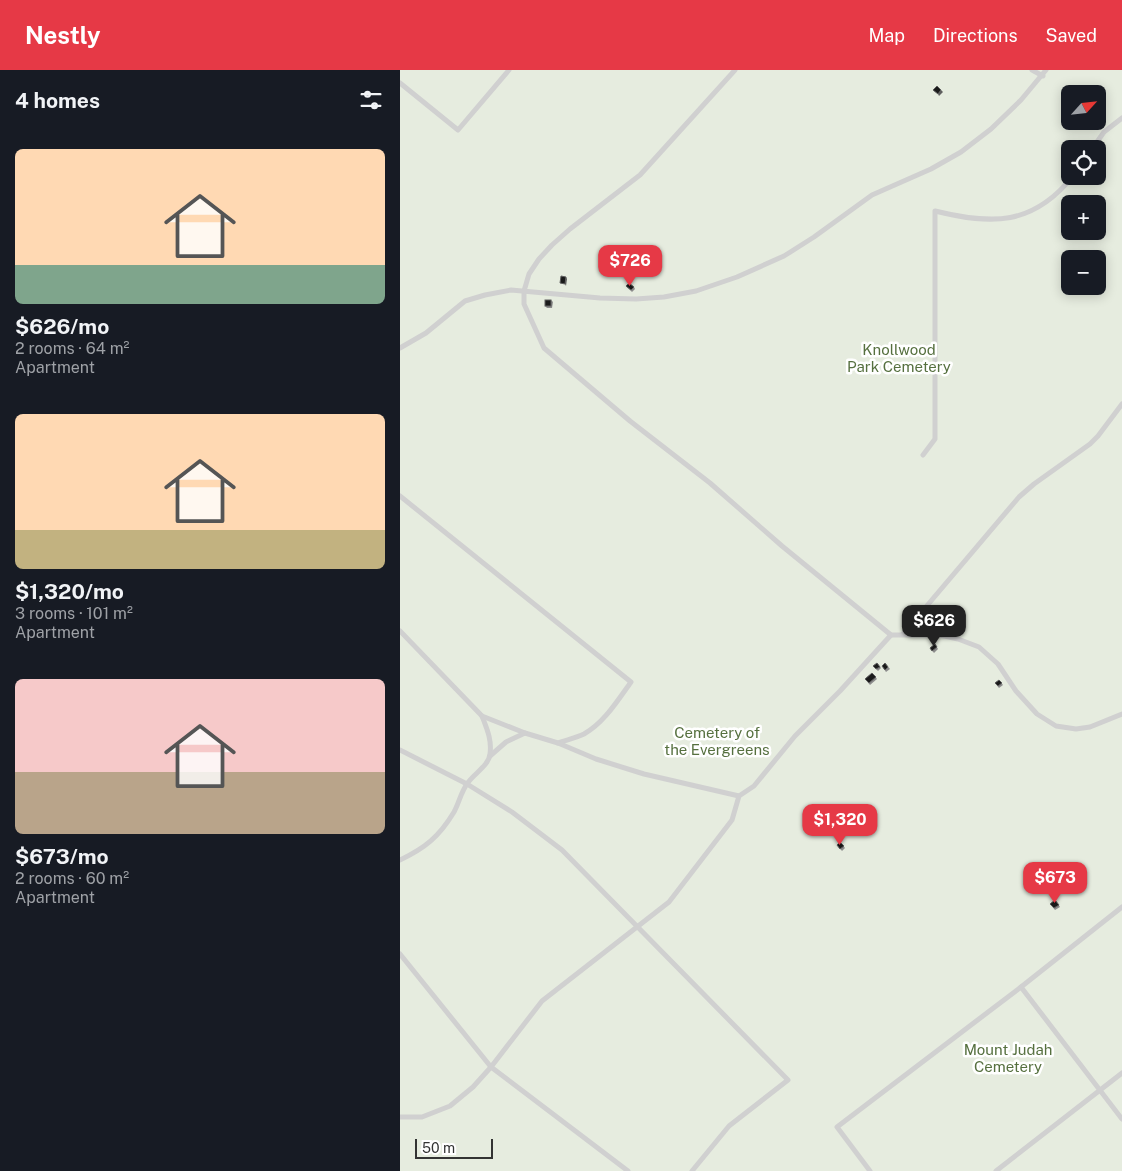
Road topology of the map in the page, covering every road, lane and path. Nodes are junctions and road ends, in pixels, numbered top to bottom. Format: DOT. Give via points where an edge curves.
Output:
graph roads {
  1 [pos="508,70"];
  2 [pos="735,70"];
  3 [pos="1032,70"];
  4 [pos="1046,70"];
  5 [pos="1043,76"];
  6 [pos="400,83"];
  7 [pos="1121,121"];
  8 [pos="1098,140"];
  9 [pos="1066,185"];
  10 [pos="524,291"];
  11 [pos="400,348"];
  12 [pos="1122,404"];
  13 [pos="924,455"];
  14 [pos="400,496"];
  15 [pos="400,631"];
  16 [pos="903,634"];
  17 [pos="890,635"];
  18 [pos="1122,714"];
  19 [pos="482,716"];
  20 [pos="525,733"];
  21 [pos="558,743"];
  22 [pos="400,750"];
  23 [pos="490,756"];
  24 [pos="467,784"];
  25 [pos="739,796"];
  26 [pos="400,860"];
  27 [pos="1122,907"];
  28 [pos="636,926"];
  29 [pos="400,954"];
  30 [pos="1021,987"];
  31 [pos="491,1067"];
  32 [pos="1122,1073"];
  33 [pos="1100,1090"];
  34 [pos="400,1118"];
  35 [pos="1122,1119"];
  36 [pos="628,1171"];
  37 [pos="692,1171"];
  38 [pos="870,1171"];
  39 [pos="996,1171"];
  1 -- 6 [label="lane" via="458,130"];
  2 -- 10 [label="lane" via="640,175 552,245 539,259"];
  3 -- 5 [label="lane"];
  4 -- 5 [label="lane"];
  5 -- 10 [label="lane" via="991,130 961,152 872,195 784,256 737,277 696,291 636,299"];
  7 -- 8 [label="lane"];
  9 -- 13 [label="lane" via="1029,213 1004,220 935,211 935,439"];
  10 -- 11 [label="lane" via="512,290 465,301 426,333"];
  10 -- 17 [label="lane" via="524,304 544,348"];
  12 -- 16 [label="lane" via="1090,444 1019,497"];
  14 -- 21 [label="lane" via="631,682 601,720 584,734"];
  15 -- 19 [label="lane"];
  16 -- 17 [label="lane"];
  16 -- 18 [label="lane" via="958,638 979,647 998,664 1036,714 1056,726 1090,727"];
  17 -- 25 [label="lane" via="795,736 754,786"];
  19 -- 20 [label="lane"];
  19 -- 23 [label="lane" via="489,734"];
  20 -- 21 [label="lane"];
  20 -- 23 [label="lane" via="506,742"];
  21 -- 25 [label="lane" via="644,774"];
  22 -- 24 [label="lane"];
  23 -- 24 [label="lane"];
  24 -- 26 [label="lane" via="438,836"];
  24 -- 28 [label="lane" via="512,812 562,850"];
  25 -- 28 [label="lane" via="732,820 693,872 669,902"];
  27 -- 30 [label="lane"];
  28 -- 31 [label="lane" via="542,1001"];
  28 -- 37 [label="lane" via="788,1080 729,1126"];
  29 -- 31 [label="lane"];
  30 -- 33 [label="lane"];
  30 -- 38 [label="lane" via="837,1127"];
  31 -- 34 [label="lane" via="450,1106 422,1117"];
  31 -- 36 [label="lane"];
  32 -- 33 [label="lane"];
  33 -- 35 [label="lane"];
  33 -- 39 [label="lane"];
}
